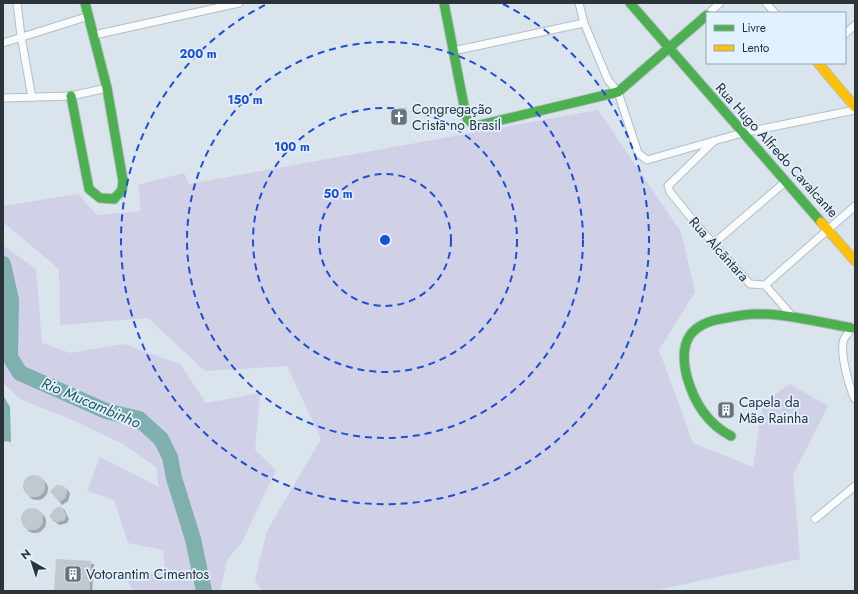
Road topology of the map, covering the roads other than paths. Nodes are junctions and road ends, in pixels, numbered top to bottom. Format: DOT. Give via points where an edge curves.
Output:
graph roads {
  1 [pos="17,3"];
  2 [pos="85,3"];
  3 [pos="239,3"];
  4 [pos="444,3"];
  5 [pos="579,3"];
  6 [pos="630,3"];
  7 [pos="720,3"];
  8 [pos="766,3"];
  9 [pos="710,12"];
  10 [pos="773,12"];
  11 [pos="89,16"];
  12 [pos="706,16"];
  13 [pos="584,23"];
  14 [pos="855,26"];
  15 [pos="846,33"];
  16 [pos="94,35"];
  17 [pos="21,36"];
  18 [pos="3,42"];
  19 [pos="668,48"];
  20 [pos="453,51"];
  21 [pos="819,64"];
  22 [pos="107,88"];
  23 [pos="618,92"];
  24 [pos="71,96"];
  25 [pos="3,98"];
  26 [pos="32,98"];
  27 [pos="855,107"];
  28 [pos="855,110"];
  29 [pos="742,133"];
  30 [pos="716,140"];
  31 [pos="785,182"];
  32 [pos="855,206"];
  33 [pos="828,229"];
  34 [pos="713,244"];
  35 [pos="855,261"];
  36 [pos="765,285"];
  37 [pos="794,318"];
  38 [pos="854,327"];
  39 [pos="855,398"];
  40 [pos="731,436"];
  41 [pos="855,486"];
  42 [pos="815,519"];
  1 -- 17 [label="street"];
  2 -- 11 [label="street"];
  3 -- 16 [label="street"];
  4 -- 20 [label="street"];
  5 -- 13 [label="street"];
  6 -- 19 [label="street, Rua Hugo Alfredo Cavalcante"];
  7 -- 9 [label="street"];
  8 -- 10 [label="street"];
  11 -- 16 [label="street"];
  11 -- 17 [label="street"];
  12 -- 19 [label="street"];
  13 -- 20 [label="street"];
  13 -- 23 [label="street" via="608,80"];
  14 -- 15 [label="street"];
  16 -- 22 [label="street"];
  17 -- 18 [label="street"];
  17 -- 26 [label="street"];
  19 -- 23 [label="street"];
  19 -- 29 [label="street, Rua Hugo Alfredo Cavalcante"];
  20 -- 23 [label="street" via="466,116 476,126"];
  21 -- 27 [label="street"];
  22 -- 24 [label="street"];
  22 -- 24 [label="street" via="123,186 114,199 108,200 94,195 86,183"];
  23 -- 30 [label="street" via="638,153 647,160"];
  24 -- 26 [label="street"];
  25 -- 26 [label="street"];
  28 -- 29 [label="street"];
  29 -- 30 [label="street"];
  29 -- 31 [label="street, Rua Hugo Alfredo Cavalcante"];
  30 -- 34 [label="street, Rua Alcãntara" via="668,186 670,192"];
  31 -- 33 [label="street, Rua Hugo Alfredo Cavalcante"];
  31 -- 34 [label="street"];
  32 -- 33 [label="street"];
  33 -- 35 [label="street, Rua Hugo Alfredo Cavalcante"];
  33 -- 36 [label="street"];
  34 -- 36 [label="street, Rua Alcãntara" via="750,284"];
  36 -- 37 [label="street, Rua Alcãntara"];
  37 -- 38 [label="street"];
  37 -- 40 [label="street" via="762,314 714,320 701,324 688,338 684,359 690,389 700,407 717,428 723,434"];
  38 -- 39 [label="street" via="844,339 842,348 849,384"];
  41 -- 42 [label="street"];
}
